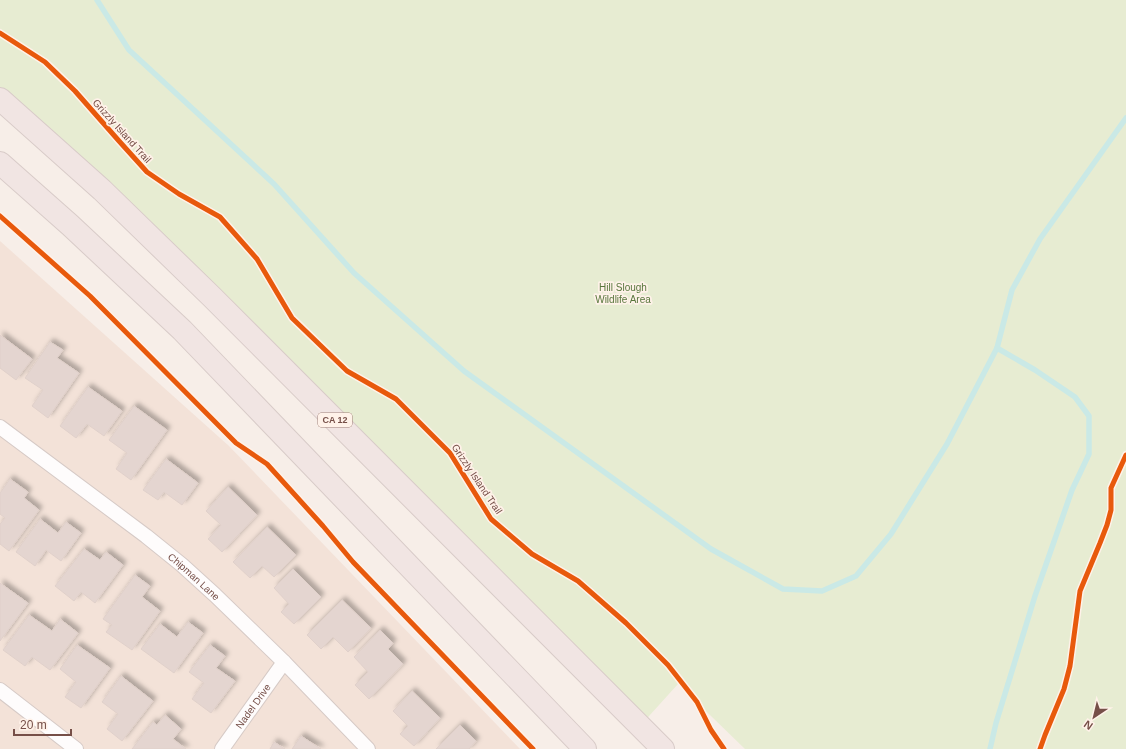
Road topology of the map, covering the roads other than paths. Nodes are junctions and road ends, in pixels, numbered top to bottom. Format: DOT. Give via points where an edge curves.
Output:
graph roads {
  1 [pos="0,99"];
  2 [pos="0,163"];
  3 [pos="0,427"];
  4 [pos="284,662"];
  5 [pos="0,690"];
  6 [pos="76,749"];
  7 [pos="222,749"];
  8 [pos="368,749"];
  9 [pos="585,749"];
  10 [pos="663,749"];
  1 -- 10 [label="highway, CA 12" via="102,190 212,297"];
  2 -- 9 [label="highway" via="182,330"];
  3 -- 4 [label="street, Chipman Lane" via="182,565"];
  4 -- 7 [label="street, Nadel Drive"];
  4 -- 8 [label="street, Chipman Lane"];
  5 -- 6 [label="street"];
}
